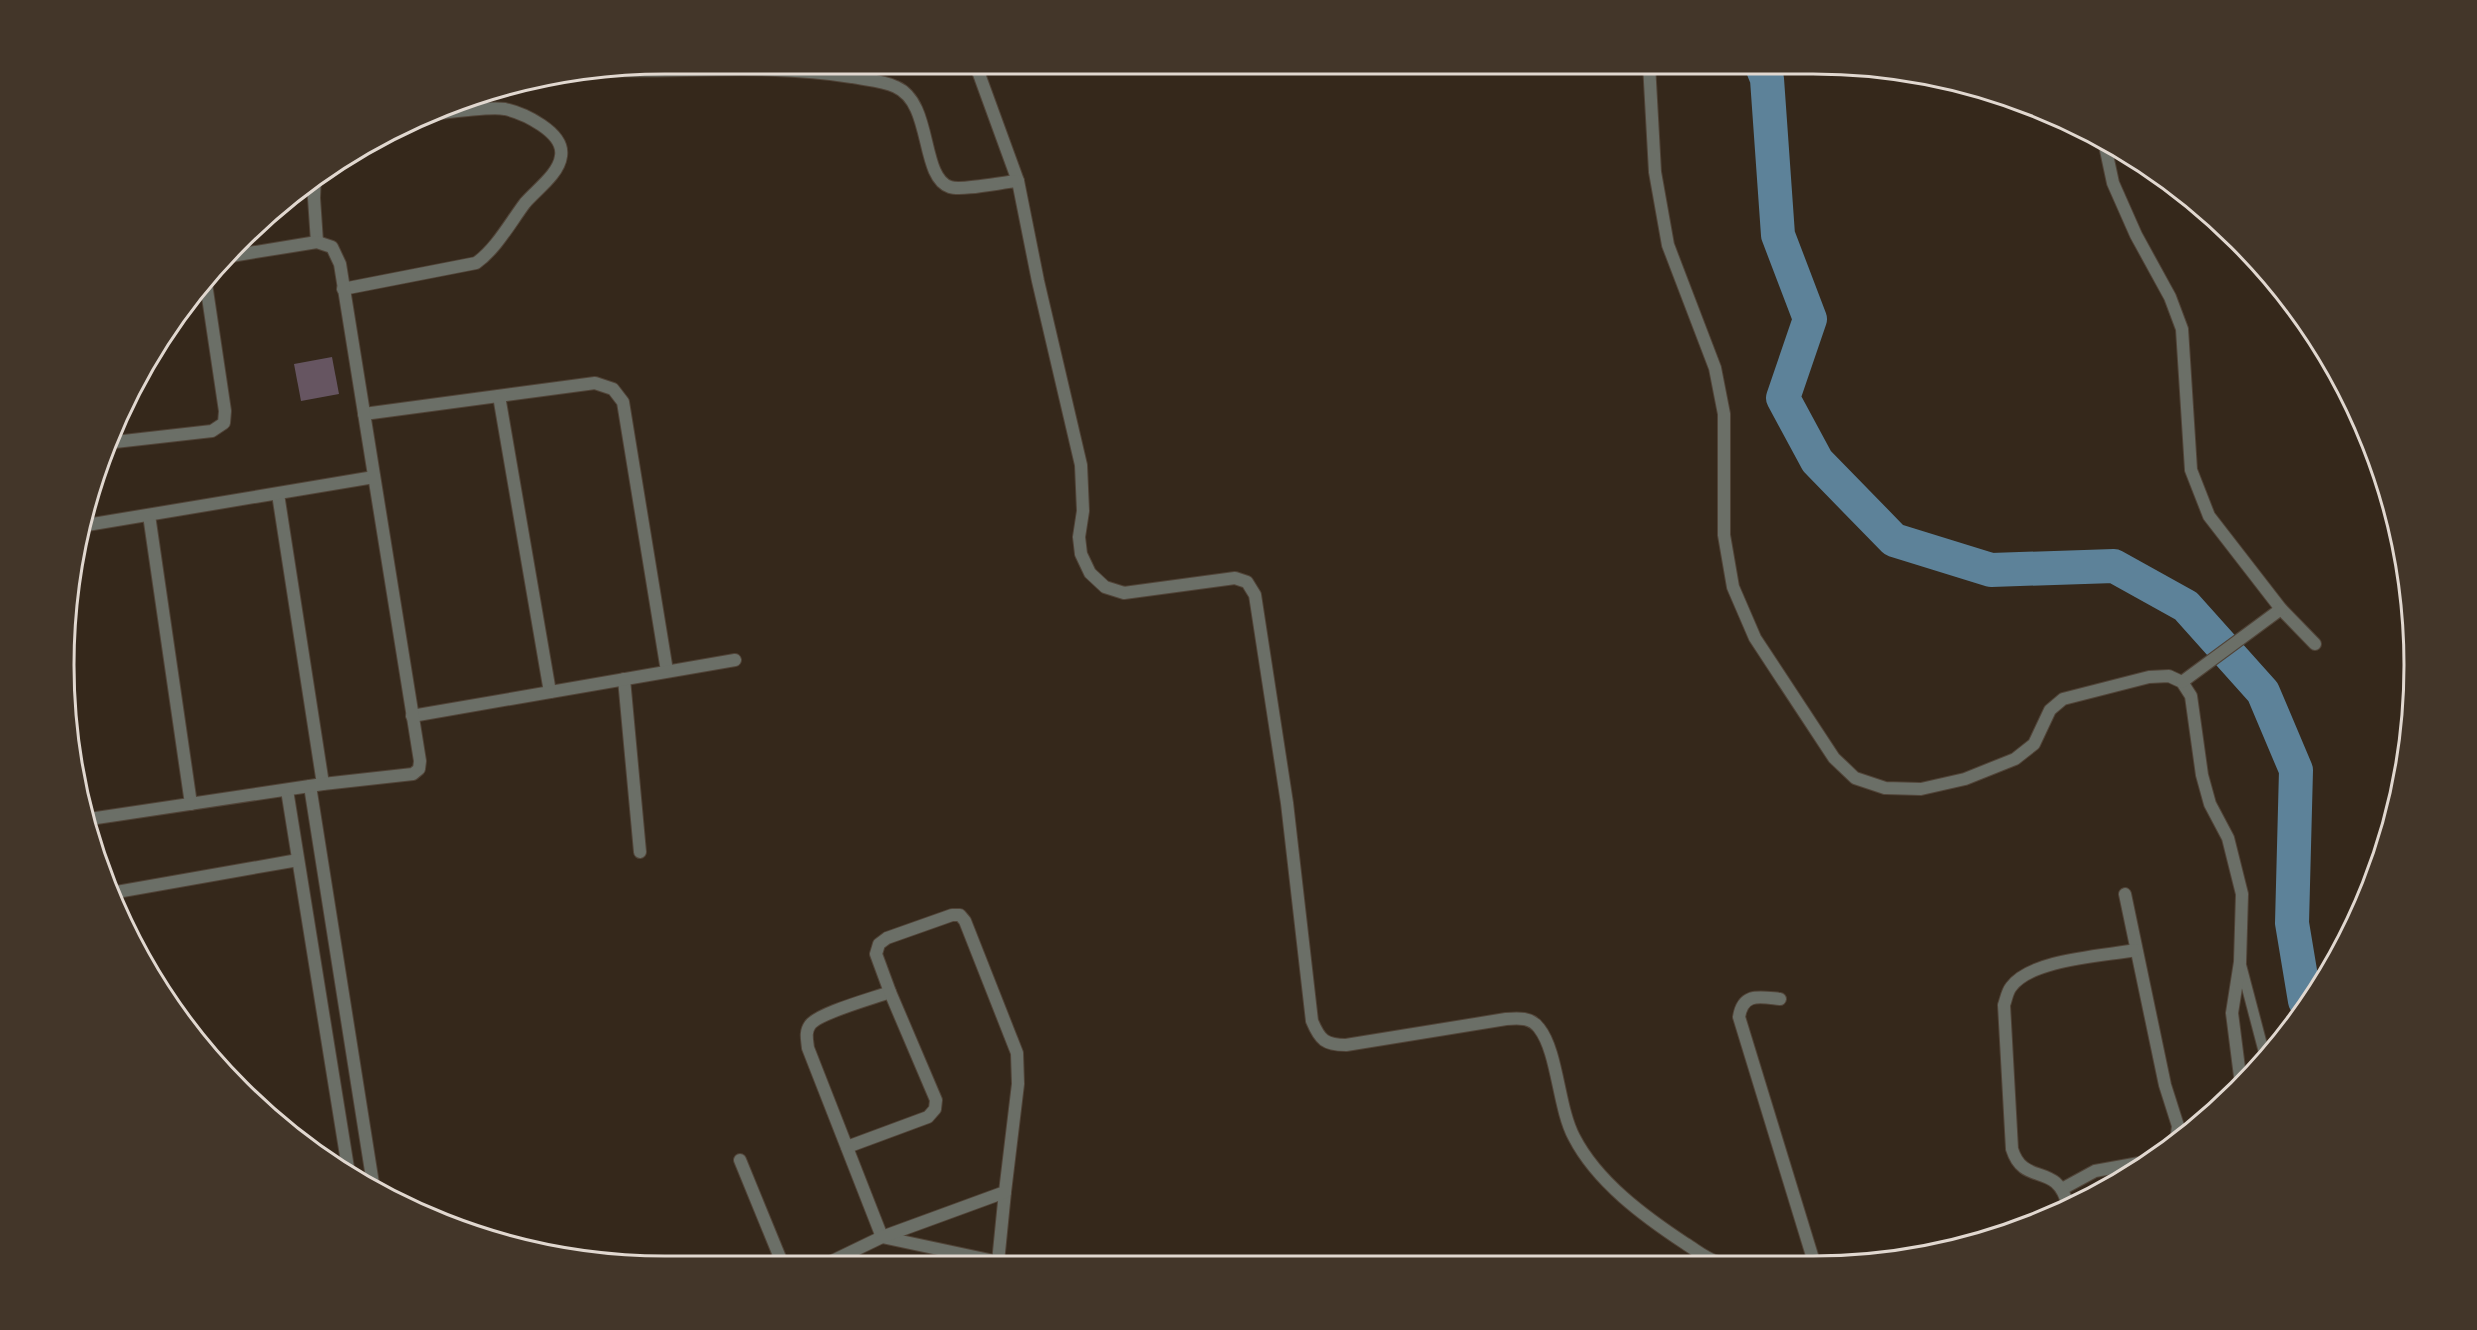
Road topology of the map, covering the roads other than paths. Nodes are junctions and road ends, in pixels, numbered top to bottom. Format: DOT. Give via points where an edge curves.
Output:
graph roads {
  1 [pos="825,74"];
  2 [pos="979,74"];
  3 [pos="1649,74"];
  4 [pos="455,113"];
  5 [pos="2106,152"];
  6 [pos="1018,181"];
  7 [pos="314,189"];
  8 [pos="317,243"];
  9 [pos="240,254"];
  10 [pos="343,288"];
  11 [pos="208,290"];
  12 [pos="499,396"];
  13 [pos="364,414"];
  14 [pos="118,442"];
  15 [pos="374,477"];
  16 [pos="278,494"];
  17 [pos="149,515"];
  18 [pos="91,523"];
  19 [pos="2281,609"];
  20 [pos="2315,644"];
  21 [pos="735,660"];
  22 [pos="667,671"];
  23 [pos="624,679"];
  24 [pos="2186,680"];
  25 [pos="550,692"];
  26 [pos="412,716"];
  27 [pos="323,784"];
  28 [pos="310,786"];
  29 [pos="287,790"];
  30 [pos="191,804"];
  31 [pos="94,818"];
  32 [pos="640,852"];
  33 [pos="298,860"];
  34 [pos="119,892"];
  35 [pos="2125,894"];
  36 [pos="2136,950"];
  37 [pos="2240,962"];
  38 [pos="890,992"];
  39 [pos="1780,999"];
  40 [pos="2263,1048"];
  41 [pos="2240,1073"];
  42 [pos="2178,1130"];
  43 [pos="847,1147"];
  44 [pos="740,1160"];
  45 [pos="347,1164"];
  46 [pos="2128,1165"];
  47 [pos="372,1179"];
  48 [pos="2062,1189"];
  49 [pos="1005,1192"];
  50 [pos="2066,1199"];
  51 [pos="882,1237"];
  52 [pos="779,1256"];
  53 [pos="843,1256"];
  54 [pos="970,1256"];
  55 [pos="999,1256"];
  56 [pos="1708,1256"];
  57 [pos="1812,1256"];
  1 -- 6 [label="street" via="886,83 910,96 918,110 934,170 950,187"];
  2 -- 6 [label="street"];
  3 -- 24 [label="street" via="1654,172 1668,245 1715,368 1724,414 1724,534 1733,587 1755,638 1834,758 1855,778 1885,788 1921,789 1965,779 2016,759 2034,744 2050,710 2063,699 2149,677 2169,675"];
  4 -- 10 [label="street" via="504,109 536,121 552,133 561,156 489,254 476,263"];
  5 -- 19 [label="street" via="2113,183 2182,329 2191,470 2209,516"];
  6 -- 56 [label="street" via="1081,465 1083,511 1079,537 1081,554 1090,573 1105,587 1124,593 1235,578 1247,582 1255,595 1287,802 1312,1021 1318,1035 1331,1045 1346,1045 1525,1018 1538,1027 1548,1044 1574,1137 1608,1184 1658,1226"];
  7 -- 8 [label="street"];
  8 -- 9 [label="street"];
  8 -- 10 [label="street" via="332,247 340,264"];
  10 -- 13 [label="street"];
  11 -- 14 [label="street" via="224,423 212,431"];
  12 -- 13 [label="street"];
  12 -- 22 [label="street" via="595,382 613,388 623,402"];
  12 -- 25 [label="street"];
  13 -- 15 [label="street"];
  15 -- 16 [label="street"];
  15 -- 26 [label="street"];
  16 -- 17 [label="street"];
  16 -- 27 [label="street"];
  17 -- 18 [label="street"];
  17 -- 30 [label="street"];
  19 -- 20 [label="street"];
  19 -- 24 [label="street"];
  21 -- 22 [label="street"];
  22 -- 23 [label="street"];
  23 -- 25 [label="street"];
  23 -- 32 [label="street"];
  24 -- 37 [label="street" via="2207,794 2228,838 2242,894"];
  25 -- 26 [label="street"];
  26 -- 27 [label="street" via="419,769 413,774"];
  27 -- 28 [label="street"];
  28 -- 29 [label="street"];
  28 -- 47 [label="street"];
  29 -- 30 [label="street"];
  29 -- 33 [label="street"];
  30 -- 31 [label="street"];
  33 -- 34 [label="street"];
  33 -- 45 [label="street"];
  35 -- 36 [label="street"];
  36 -- 42 [label="street"];
  36 -- 48 [label="street" via="2050,965 2027,974 2010,987 2004,1005 2014,1155 2023,1169 2054,1180"];
  37 -- 40 [label="lane"];
  37 -- 41 [label="street" via="2232,1013"];
  38 -- 43 [label="street" via="822,1016 811,1023 806,1033 808,1048"];
  38 -- 43 [label="street" via="936,1100 935,1109 928,1117"];
  38 -- 49 [label="street" via="876,954 879,944 960,915 1017,1053 1018,1084"];
  39 -- 57 [label="street" via="1748,999 1740,1006 1739,1017"];
  43 -- 51 [label="street"];
  44 -- 52 [label="street"];
  46 -- 48 [label="street" via="2095,1171"];
  48 -- 50 [label="street"];
  49 -- 51 [label="street"];
  49 -- 55 [label="street"];
  51 -- 53 [label="street"];
  51 -- 54 [label="street"];
}
